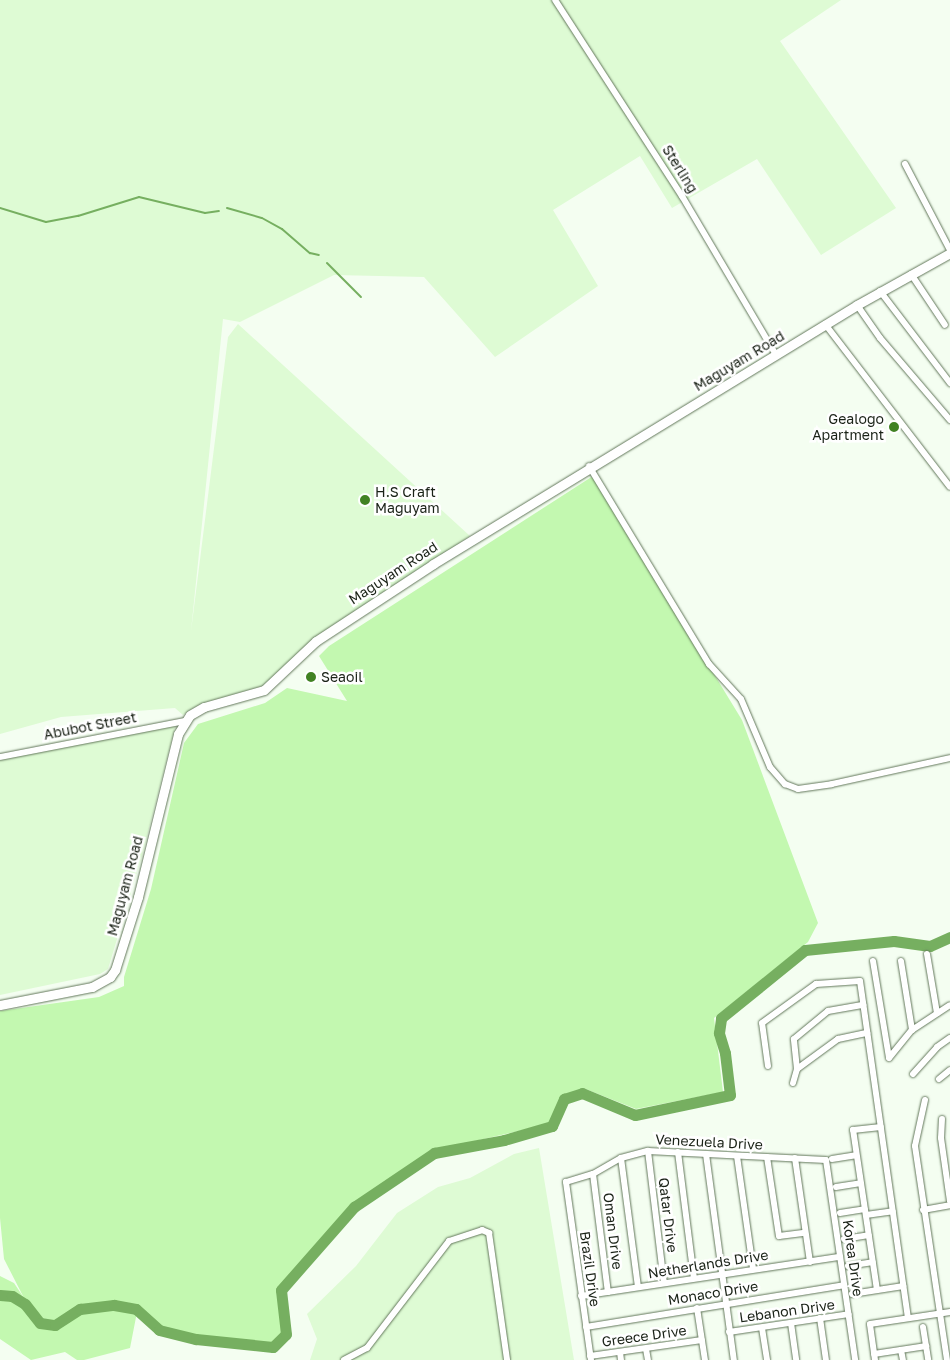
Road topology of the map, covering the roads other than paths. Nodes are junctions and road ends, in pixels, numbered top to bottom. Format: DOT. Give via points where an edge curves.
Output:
graph roads {
  1 [pos="555,0"];
  2 [pos="905,164"];
  3 [pos="950,252"];
  4 [pos="911,274"];
  5 [pos="880,292"];
  6 [pos="857,305"];
  7 [pos="825,324"];
  8 [pos="945,325"];
  9 [pos="776,355"];
  10 [pos="950,383"];
  11 [pos="950,420"];
  12 [pos="589,466"];
  13 [pos="950,487"];
  14 [pos="185,721"];
  15 [pos="0,758"];
  16 [pos="950,758"];
  17 [pos="927,954"];
  18 [pos="873,961"];
  19 [pos="901,961"];
  20 [pos="0,1004"];
  21 [pos="863,1005"];
  22 [pos="950,1005"];
  23 [pos="937,1013"];
  24 [pos="912,1030"];
  25 [pos="867,1033"];
  26 [pos="950,1038"];
  27 [pos="768,1066"];
  28 [pos="797,1069"];
  29 [pos="950,1070"];
  30 [pos="913,1074"];
  31 [pos="939,1079"];
  32 [pos="793,1083"];
  33 [pos="925,1100"];
  34 [pos="942,1119"];
  35 [pos="881,1126"];
  36 [pos="648,1151"];
  37 [pos="678,1152"];
  38 [pos="706,1154"];
  39 [pos="856,1155"];
  40 [pos="737,1156"];
  41 [pos="767,1157"];
  42 [pos="621,1158"];
  43 [pos="795,1158"];
  44 [pos="829,1160"];
  45 [pos="593,1174"];
  46 [pos="566,1182"];
  47 [pos="861,1183"];
  48 [pos="836,1187"];
  49 [pos="950,1201"];
  50 [pos="950,1205"];
  51 [pos="923,1210"];
  52 [pos="893,1211"];
  53 [pos="865,1212"];
  54 [pos="840,1213"];
  55 [pos="804,1233"];
  56 [pos="868,1235"];
  57 [pos="844,1239"];
  58 [pos="840,1257"];
  59 [pos="810,1262"];
  60 [pos="872,1262"];
  61 [pos="848,1266"];
  62 [pos="753,1268"];
  63 [pos="722,1274"];
  64 [pos="694,1278"];
  65 [pos="664,1283"];
  66 [pos="844,1285"];
  67 [pos="903,1286"];
  68 [pos="638,1287"];
  69 [pos="877,1290"];
  70 [pos="608,1292"];
  71 [pos="852,1294"];
  72 [pos="581,1296"];
  73 [pos="725,1302"];
  74 [pos="697,1308"];
  75 [pos="950,1312"];
  76 [pos="940,1313"];
  77 [pos="848,1314"];
  78 [pos="820,1318"];
  79 [pos="908,1318"];
  80 [pos="791,1323"];
  81 [pos="923,1326"];
  82 [pos="586,1327"];
  83 [pos="762,1328"];
  84 [pos="729,1332"];
  85 [pos="702,1340"];
  86 [pos="926,1346"];
  87 [pos="646,1348"];
  88 [pos="901,1350"];
  89 [pos="620,1352"];
  90 [pos="875,1357"];
  91 [pos="590,1358"];
  92 [pos="344,1360"];
  93 [pos="507,1360"];
  94 [pos="621,1360"];
  95 [pos="648,1360"];
  96 [pos="705,1360"];
  97 [pos="734,1360"];
  98 [pos="767,1360"];
  99 [pos="796,1360"];
  100 [pos="826,1360"];
  101 [pos="855,1360"];
  102 [pos="903,1360"];
  103 [pos="928,1360"];
  104 [pos="947,1360"];
  1 -- 9 [label="street, Sterling" via="682,196"];
  2 -- 3 [label="street"];
  3 -- 4 [label="main road, Maguyam Road"];
  4 -- 5 [label="main road, Maguyam Road"];
  4 -- 8 [label="street"];
  5 -- 6 [label="main road, Maguyam Road"];
  5 -- 10 [label="street"];
  6 -- 7 [label="main road, Maguyam Road"];
  6 -- 11 [label="street" via="880,338"];
  7 -- 9 [label="main road, Maguyam Road"];
  7 -- 13 [label="street"];
  9 -- 12 [label="main road, Maguyam Road"];
  12 -- 14 [label="main road, Maguyam Road" via="316,641 264,690 204,707"];
  12 -- 16 [label="street" via="709,664 741,699 770,767 785,784 798,789 832,784"];
  14 -- 15 [label="street, Abubot Street"];
  14 -- 20 [label="main road, Maguyam Road" via="178,734 138,897 115,970 110,977 92,986"];
  17 -- 23 [label="street"];
  18 -- 24 [label="street" via="889,1058"];
  19 -- 24 [label="street"];
  21 -- 25 [label="street"];
  21 -- 27 [label="street" via="860,981 816,984 762,1023"];
  21 -- 28 [label="street" via="828,1011 794,1039"];
  22 -- 23 [label="street"];
  23 -- 24 [label="street"];
  25 -- 28 [label="street" via="838,1039"];
  25 -- 35 [label="street"];
  26 -- 30 [label="street" via="937,1047"];
  28 -- 32 [label="street"];
  29 -- 31 [label="street"];
  33 -- 51 [label="street" via="915,1146"];
  34 -- 49 [label="street" via="941,1138"];
  35 -- 39 [label="street" via="853,1130"];
  35 -- 52 [label="street"];
  36 -- 37 [label="street, Venezuela Drive"];
  36 -- 42 [label="street, Venezuela Drive"];
  36 -- 65 [label="street, Qatar Drive"];
  37 -- 38 [label="street, Venezuela Drive"];
  37 -- 64 [label="street"];
  38 -- 40 [label="street, Venezuela Drive"];
  38 -- 63 [label="street"];
  39 -- 44 [label="street, Venezuela Drive"];
  39 -- 47 [label="street"];
  40 -- 41 [label="street, Venezuela Drive"];
  40 -- 62 [label="street"];
  41 -- 43 [label="street, Venezuela Drive"];
  41 -- 55 [label="street" via="779,1236"];
  42 -- 45 [label="street, Venezuela Drive"];
  42 -- 68 [label="street"];
  43 -- 44 [label="street, Venezuela Drive"];
  43 -- 55 [label="street"];
  44 -- 58 [label="street, Korea Drive"];
  45 -- 46 [label="street, Venezuela Drive"];
  45 -- 70 [label="street, Oman Drive"];
  46 -- 72 [label="street, Brazil Drive"];
  47 -- 48 [label="street"];
  47 -- 53 [label="street"];
  50 -- 51 [label="street"];
  51 -- 76 [label="street"];
  52 -- 53 [label="street"];
  52 -- 67 [label="street"];
  53 -- 54 [label="street"];
  53 -- 56 [label="street"];
  55 -- 59 [label="street"];
  56 -- 57 [label="street"];
  56 -- 60 [label="street"];
  58 -- 59 [label="street, Netherlands Drive"];
  58 -- 66 [label="street, Korea Drive"];
  59 -- 62 [label="street, Netherlands Drive"];
  60 -- 61 [label="street"];
  60 -- 69 [label="street"];
  62 -- 63 [label="street, Netherlands Drive"];
  63 -- 64 [label="street, Netherlands Drive"];
  63 -- 73 [label="street"];
  64 -- 65 [label="street, Netherlands Drive"];
  65 -- 68 [label="street, Netherlands Drive"];
  66 -- 73 [label="street, Monaco Drive"];
  66 -- 77 [label="street, Korea Drive"];
  67 -- 69 [label="street"];
  67 -- 79 [label="street"];
  68 -- 70 [label="street, Netherlands Drive"];
  69 -- 71 [label="street"];
  70 -- 72 [label="street, Netherlands Drive"];
  72 -- 82 [label="street, Brazil Drive"];
  73 -- 74 [label="street, Monaco Drive"];
  73 -- 84 [label="street"];
  74 -- 82 [label="street, Monaco Drive"];
  74 -- 85 [label="street"];
  75 -- 76 [label="street"];
  76 -- 79 [label="street"];
  76 -- 104 [label="street"];
  77 -- 78 [label="street, Lebanon Drive"];
  77 -- 101 [label="street, Korea Drive"];
  78 -- 80 [label="street, Lebanon Drive"];
  78 -- 100 [label="street"];
  79 -- 90 [label="street" via="870,1324"];
  80 -- 83 [label="street, Lebanon Drive"];
  80 -- 99 [label="street"];
  81 -- 86 [label="street"];
  82 -- 91 [label="street, Brazil Drive"];
  83 -- 84 [label="street, Lebanon Drive"];
  83 -- 98 [label="street"];
  84 -- 97 [label="street"];
  85 -- 87 [label="street, Greece Drive"];
  85 -- 96 [label="street"];
  86 -- 88 [label="street"];
  86 -- 103 [label="street"];
  87 -- 89 [label="street, Greece Drive"];
  87 -- 95 [label="street"];
  88 -- 90 [label="street"];
  88 -- 102 [label="street"];
  89 -- 91 [label="street, Greece Drive"];
  89 -- 94 [label="street"];
  92 -- 93 [label="street" via="367,1348 449,1241 482,1230 489,1233"];
}
